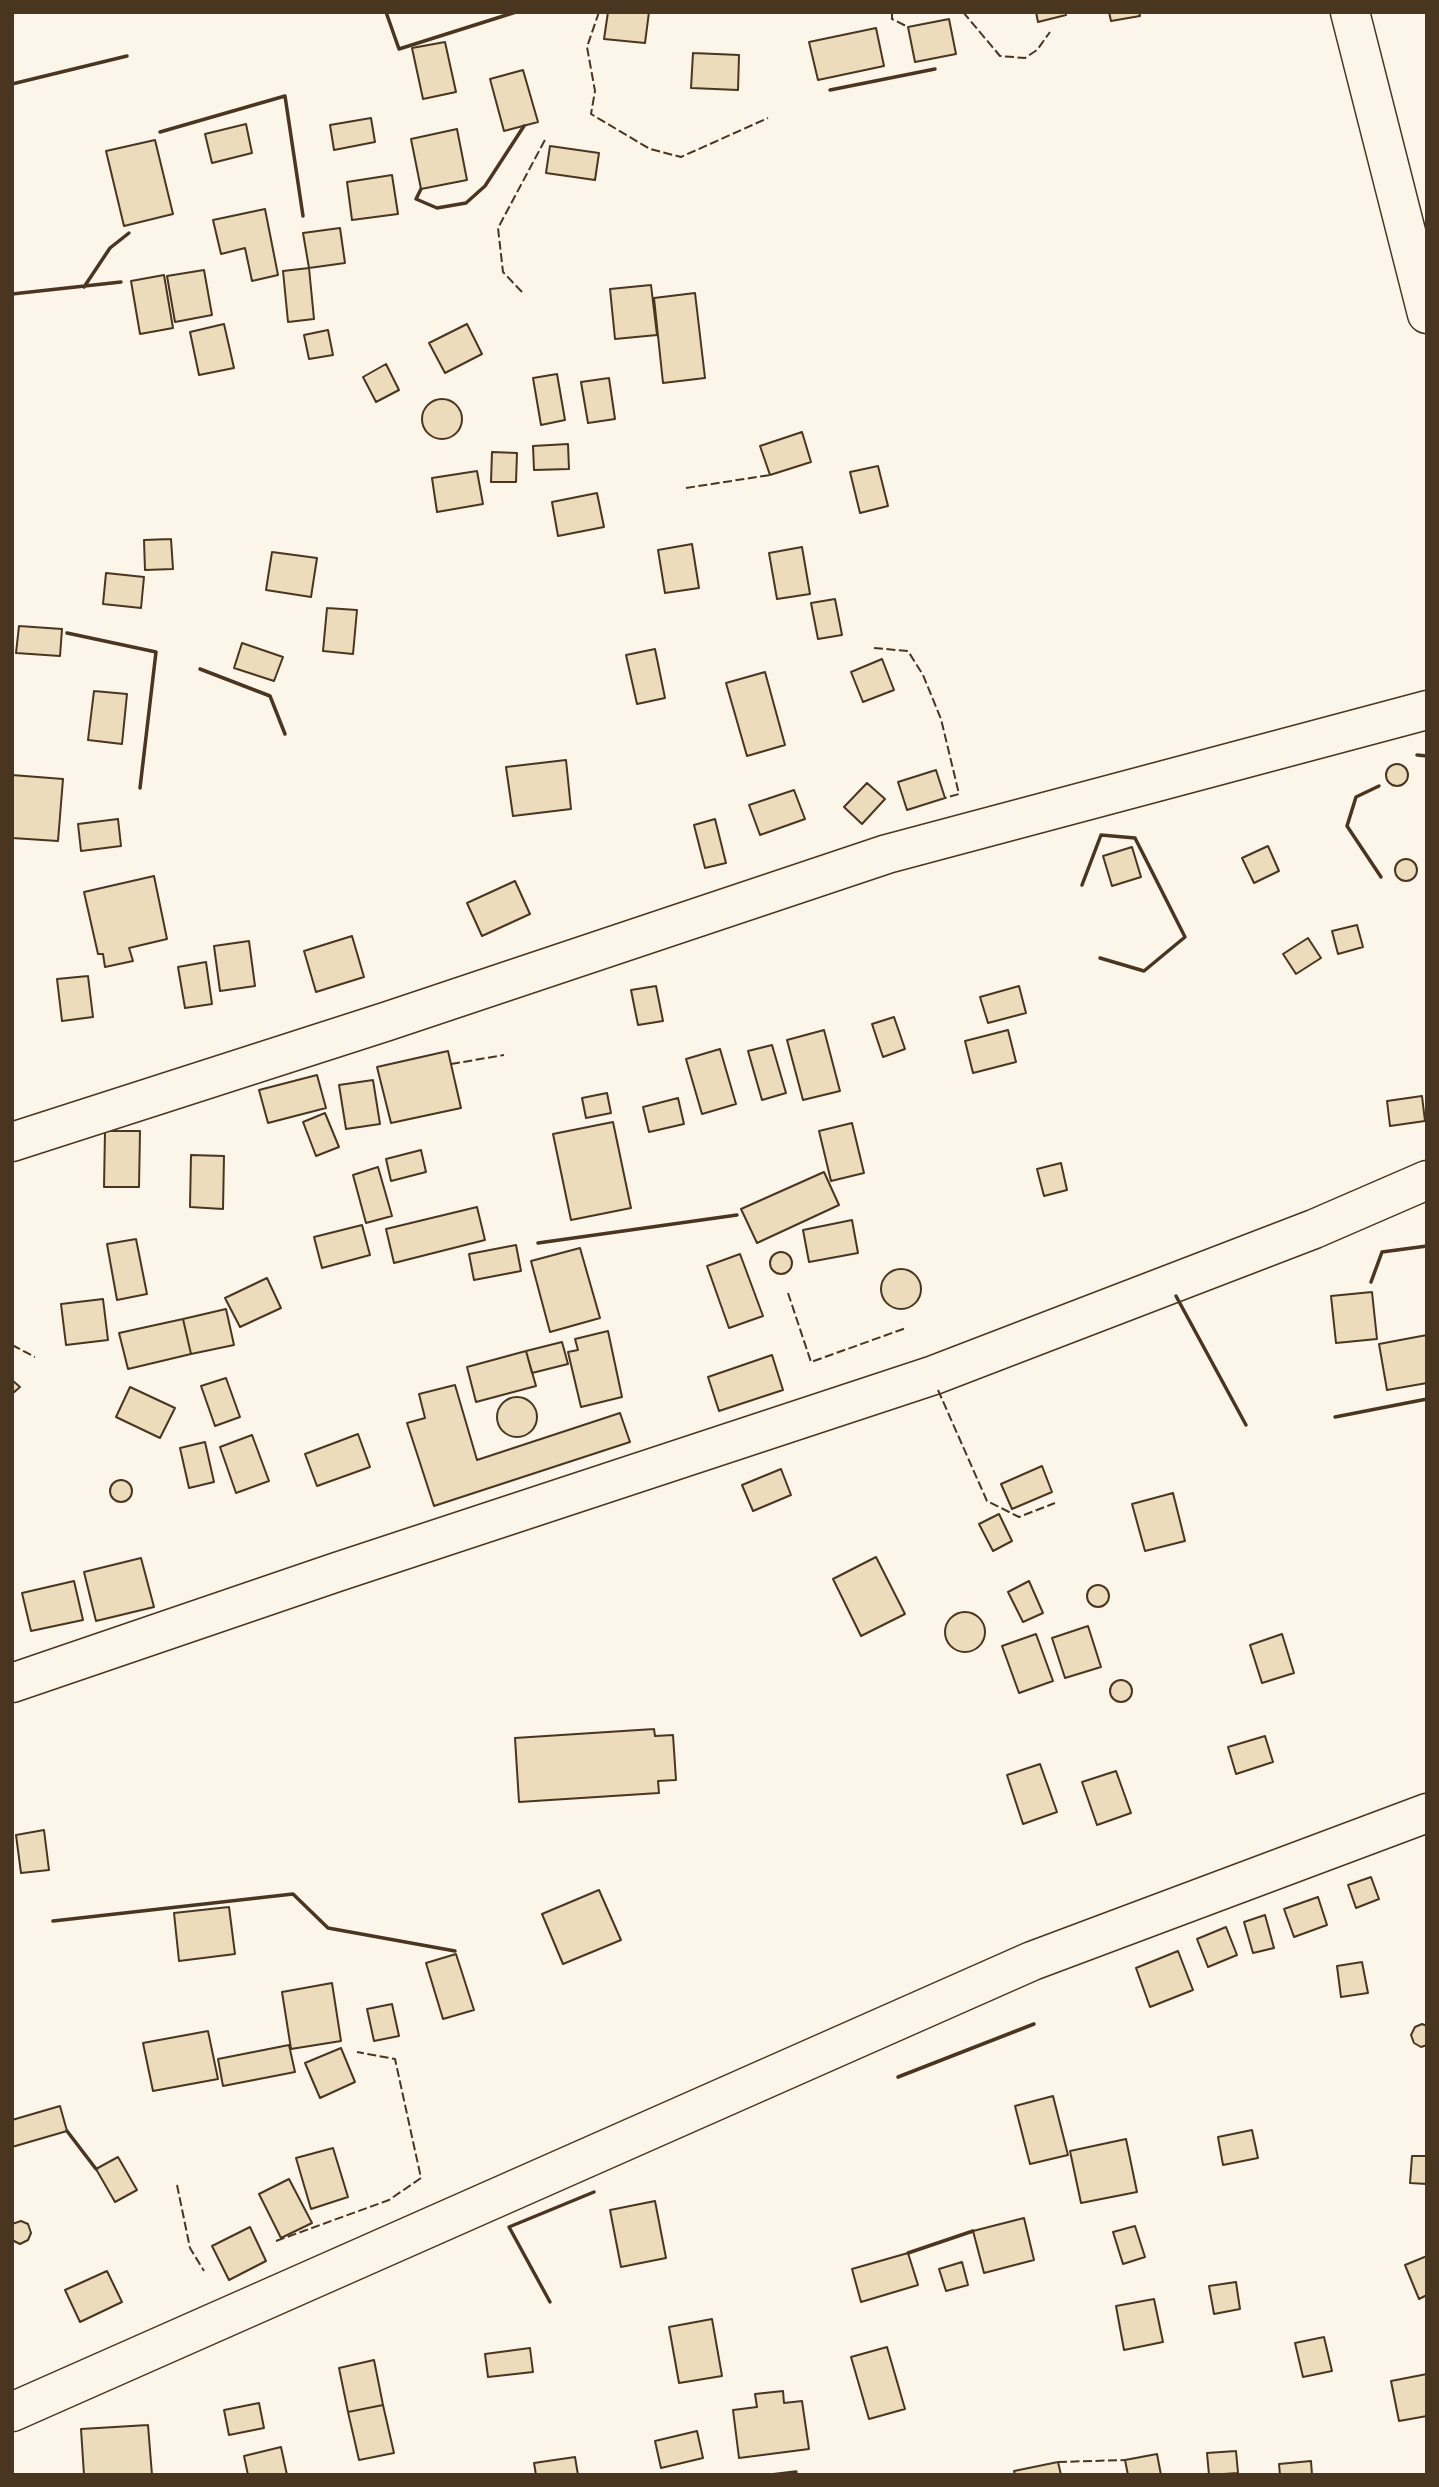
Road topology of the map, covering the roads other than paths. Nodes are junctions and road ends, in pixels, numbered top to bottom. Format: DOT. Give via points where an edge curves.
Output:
graph roads {
  1 [pos="1350,12"];
  2 [pos="1427,314"];
  3 [pos="1427,710"];
  4 [pos="12,1142"];
  5 [pos="1427,1180"];
  6 [pos="12,1683"];
  7 [pos="1427,1813"];
  8 [pos="12,2412"];
  1 -- 2 [label="street"];
  3 -- 4 [label="street" via="887,854"];
  5 -- 6 [label="street" via="1314,1229 934,1375"];
  7 -- 8 [label="street" via="1032,1961"];
}
